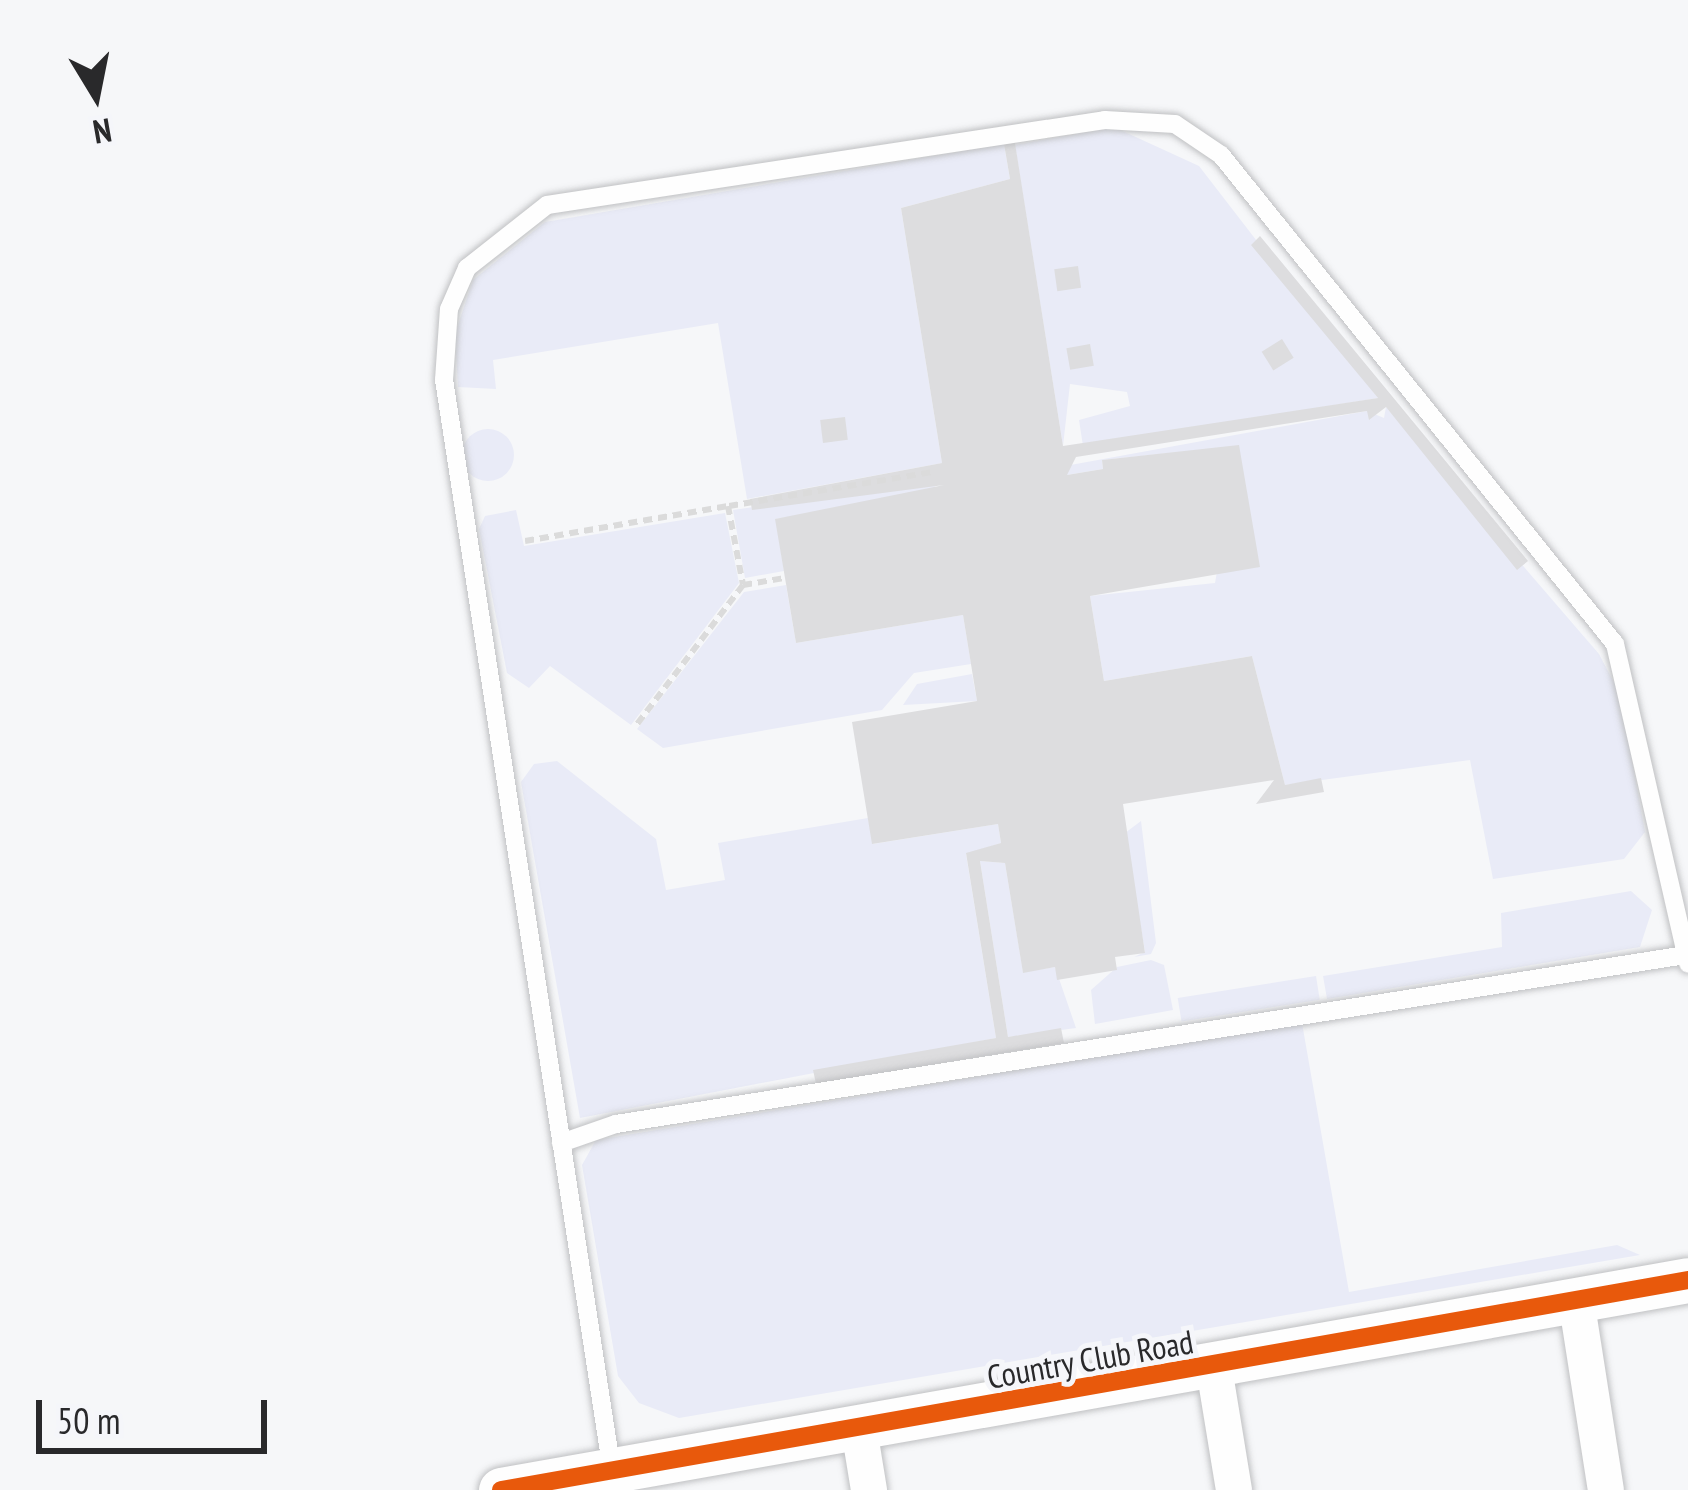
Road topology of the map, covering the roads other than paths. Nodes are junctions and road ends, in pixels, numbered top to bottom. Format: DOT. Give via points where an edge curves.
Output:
graph roads {
  1 [pos="1687,955"];
  2 [pos="1688,964"];
  3 [pos="561,1143"];
  4 [pos="1688,1280"];
  5 [pos="1576,1299"];
  6 [pos="1214,1368"];
  7 [pos="859,1429"];
  8 [pos="612,1471"];
  9 [pos="501,1490"];
  10 [pos="869,1490"];
  11 [pos="1234,1490"];
  12 [pos="1606,1490"];
  1 -- 2 [label="lane"];
  1 -- 3 [label="lane" via="616,1124"];
  1 -- 3 [label="lane" via="1615,644 1221,155 1175,124 1105,120 547,206 467,268 449,309 444,380"];
  3 -- 8 [label="lane"];
  4 -- 5 [label="street, Country Club Road"];
  5 -- 6 [label="street, Country Club Road"];
  5 -- 12 [label="street"];
  6 -- 7 [label="street, Country Club Road"];
  6 -- 11 [label="street"];
  7 -- 8 [label="street, Country Club Road"];
  7 -- 10 [label="street"];
  8 -- 9 [label="street, Country Club Road"];
}
